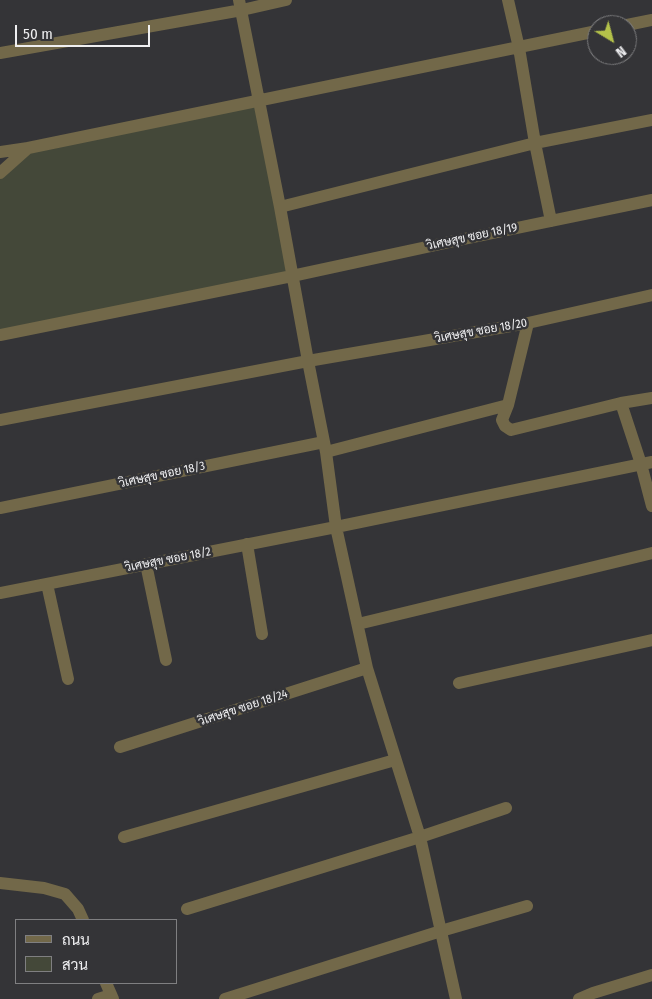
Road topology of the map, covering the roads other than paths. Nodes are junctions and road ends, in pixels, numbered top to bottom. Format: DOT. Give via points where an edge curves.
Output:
graph roads {
  1 [pos="286,0"];
  2 [pos="508,0"];
  3 [pos="240,5"];
  4 [pos="652,20"];
  5 [pos="637,23"];
  6 [pos="587,34"];
  7 [pos="519,48"];
  8 [pos="0,53"];
  9 [pos="259,101"];
  10 [pos="652,120"];
  11 [pos="534,143"];
  12 [pos="28,148"];
  13 [pos="0,152"];
  14 [pos="0,173"];
  15 [pos="652,200"];
  16 [pos="280,207"];
  17 [pos="551,221"];
  18 [pos="292,276"];
  19 [pos="652,295"];
  20 [pos="528,323"];
  21 [pos="0,335"];
  22 [pos="308,361"];
  23 [pos="652,398"];
  24 [pos="621,403"];
  25 [pos="508,405"];
  26 [pos="0,420"];
  27 [pos="325,447"];
  28 [pos="646,463"];
  29 [pos="652,506"];
  30 [pos="0,508"];
  31 [pos="336,527"];
  32 [pos="247,544"];
  33 [pos="652,553"];
  34 [pos="146,564"];
  35 [pos="47,584"];
  36 [pos="0,593"];
  37 [pos="358,624"];
  38 [pos="262,634"];
  39 [pos="652,640"];
  40 [pos="166,660"];
  41 [pos="367,668"];
  42 [pos="68,679"];
  43 [pos="459,683"];
  44 [pos="120,747"];
  45 [pos="395,760"];
  46 [pos="506,808"];
  47 [pos="124,837"];
  48 [pos="420,837"];
  49 [pos="0,883"];
  50 [pos="526,906"];
  51 [pos="187,909"];
  52 [pos="82,919"];
  53 [pos="441,931"];
  54 [pos="652,975"];
  55 [pos="106,984"];
  56 [pos="112,997"];
  57 [pos="98,999"];
  58 [pos="225,999"];
  59 [pos="456,999"];
  60 [pos="579,999"];
  1 -- 3 [label="street"];
  2 -- 7 [label="street"];
  3 -- 8 [label="street"];
  3 -- 9 [label="street"];
  4 -- 5 [label="street"];
  6 -- 7 [label="street"];
  7 -- 9 [label="street"];
  7 -- 11 [label="street"];
  9 -- 12 [label="street"];
  9 -- 16 [label="street"];
  10 -- 11 [label="street"];
  11 -- 16 [label="street"];
  11 -- 17 [label="street"];
  12 -- 13 [label="street"];
  12 -- 14 [label="street"];
  15 -- 17 [label="street, วิเศษสุข ซอย 18/19"];
  16 -- 18 [label="street"];
  17 -- 18 [label="street, วิเศษสุข ซอย 18/19"];
  18 -- 21 [label="street, วิเศษสุข ซอย 18/19"];
  18 -- 22 [label="street"];
  19 -- 20 [label="street, วิเศษสุข ซอย 18/20"];
  20 -- 22 [label="street, วิเศษสุข ซอย 18/20"];
  20 -- 25 [label="street"];
  22 -- 26 [label="street, วิเศษสุข ซอย 18/20"];
  22 -- 27 [label="street"];
  23 -- 24 [label="street"];
  24 -- 25 [label="street" via="511,430 502,420"];
  24 -- 28 [label="street"];
  25 -- 27 [label="street, วิเศษสุข ซอย 18/3"];
  27 -- 30 [label="street, วิเศษสุข ซอย 18/3"];
  27 -- 31 [label="street"];
  28 -- 29 [label="street"];
  28 -- 31 [label="street, วิเศษสุข ซอย 18/2"];
  31 -- 32 [label="street, วิเศษสุข ซอย 18/2"];
  31 -- 37 [label="street"];
  32 -- 34 [label="street, วิเศษสุข ซอย 18/2"];
  32 -- 38 [label="street"];
  33 -- 37 [label="street"];
  34 -- 35 [label="street, วิเศษสุข ซอย 18/2"];
  34 -- 40 [label="street"];
  35 -- 36 [label="street, วิเศษสุข ซอย 18/2"];
  35 -- 42 [label="street"];
  37 -- 41 [label="street"];
  39 -- 43 [label="street"];
  41 -- 44 [label="street, วิเศษสุข ซอย 18/24"];
  41 -- 45 [label="street"];
  45 -- 47 [label="street"];
  45 -- 48 [label="street"];
  46 -- 48 [label="street"];
  48 -- 51 [label="street"];
  48 -- 53 [label="street"];
  49 -- 52 [label="street" via="65,894 78,909"];
  50 -- 53 [label="street"];
  53 -- 58 [label="street"];
  53 -- 59 [label="street"];
  54 -- 60 [label="street"];
  55 -- 56 [label="street"];
  56 -- 57 [label="street"];
}
